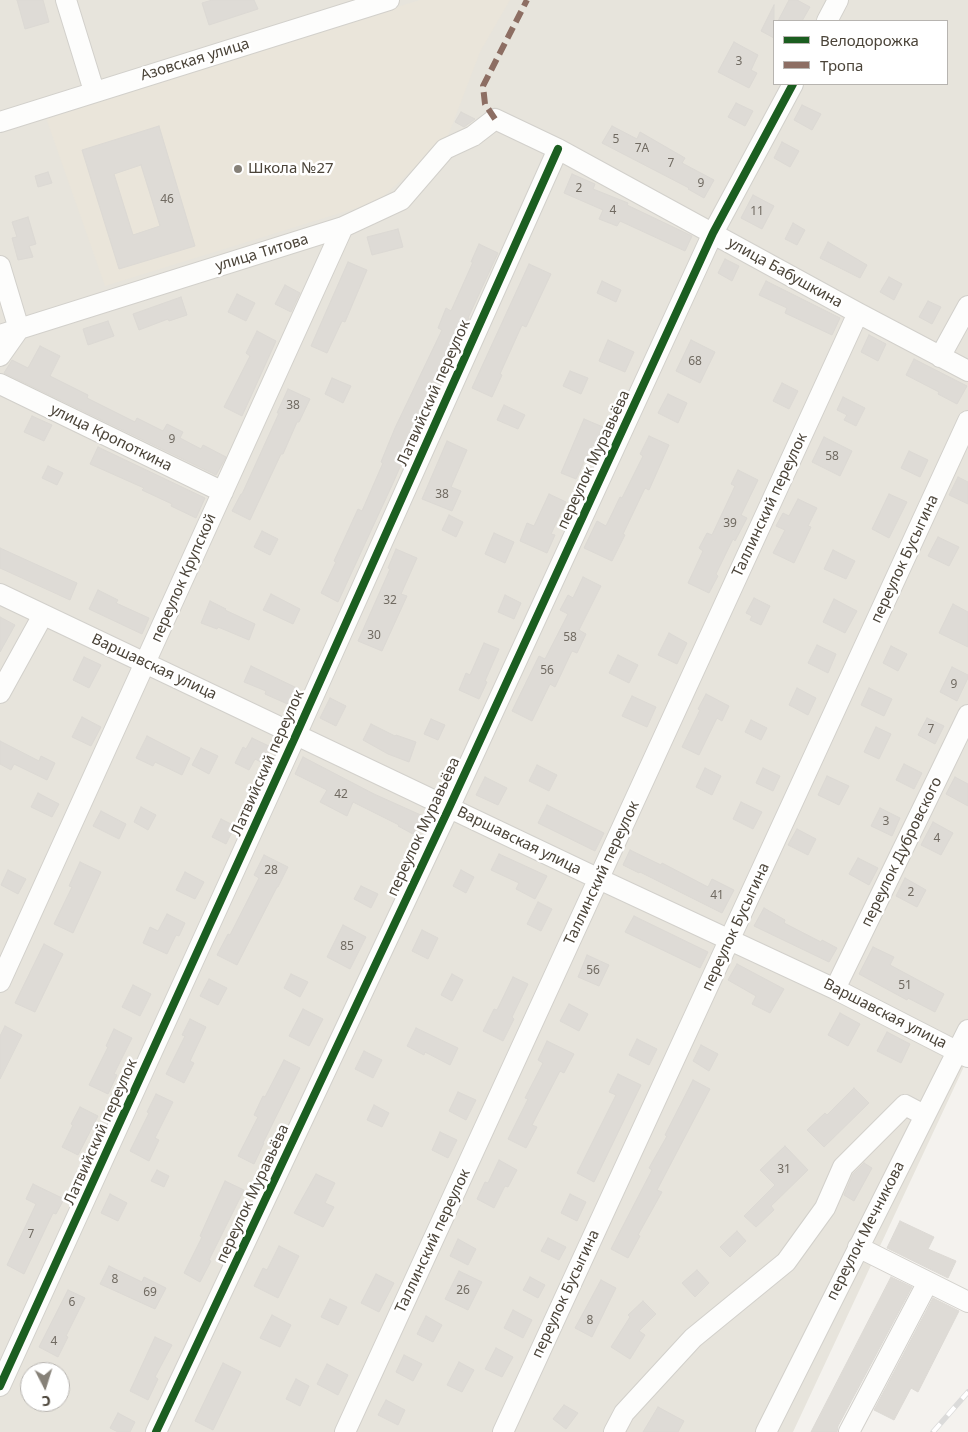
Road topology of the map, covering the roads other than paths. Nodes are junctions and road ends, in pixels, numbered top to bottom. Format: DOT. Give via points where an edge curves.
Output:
graph roads {
  1 [pos="66,0"];
  2 [pos="390,0"];
  3 [pos="838,0"];
  4 [pos="828,20"];
  5 [pos="792,85"];
  6 [pos="94,91"];
  7 [pos="495,119"];
  8 [pos="0,122"];
  9 [pos="558,149"];
  10 [pos="343,227"];
  11 [pos="713,233"];
  12 [pos="0,266"];
  13 [pos="968,306"];
  14 [pos="858,313"];
  15 [pos="19,329"];
  16 [pos="0,335"];
  17 [pos="0,356"];
  18 [pos="940,357"];
  19 [pos="968,371"];
  20 [pos="0,384"];
  21 [pos="968,421"];
  22 [pos="223,492"];
  23 [pos="0,594"];
  24 [pos="42,615"];
  25 [pos="145,663"];
  26 [pos="0,693"];
  27 [pos="968,715"];
  28 [pos="296,735"];
  29 [pos="449,808"];
  30 [pos="599,880"];
  31 [pos="730,939"];
  32 [pos="0,982"];
  33 [pos="835,989"];
  34 [pos="968,1030"];
  35 [pos="962,1053"];
  36 [pos="924,1115"];
  37 [pos="858,1247"];
  38 [pos="928,1282"];
  39 [pos="968,1302"];
  40 [pos="0,1386"];
  41 [pos="156,1432"];
  42 [pos="345,1432"];
  43 [pos="503,1432"];
  44 [pos="614,1432"];
  45 [pos="766,1432"];
  46 [pos="849,1432"];
  1 -- 6 [label="street"];
  2 -- 6 [label="street, Азовская улица"];
  3 -- 4 [label="street"];
  5 -- 11 [label="street, переулок Муравьёва"];
  6 -- 8 [label="street, Азовская улица"];
  7 -- 9 [label="street, улица Бабушкина"];
  7 -- 10 [label="street, улица Титова" via="473,136 445,149 401,200"];
  9 -- 11 [label="street, улица Бабушкина"];
  9 -- 28 [label="street, Латвийский переулок"];
  10 -- 15 [label="street, улица Титова"];
  10 -- 22 [label="street, переулок Крупской"];
  11 -- 14 [label="street, улица Бабушкина"];
  11 -- 29 [label="street, переулок Муравьёва"];
  12 -- 15 [label="street"];
  13 -- 18 [label="street"];
  14 -- 18 [label="street, улица Бабушкина"];
  14 -- 30 [label="street, Таллинский переулок"];
  15 -- 16 [label="street, улица Титова"];
  15 -- 17 [label="street"];
  18 -- 19 [label="street, улица Бабушкина"];
  20 -- 22 [label="street, улица Кропоткина"];
  21 -- 31 [label="street, переулок Бусыгина"];
  22 -- 25 [label="street, переулок Крупской"];
  23 -- 24 [label="street, Варшавская улица"];
  24 -- 25 [label="street, Варшавская улица"];
  24 -- 26 [label="street"];
  25 -- 28 [label="street, Варшавская улица"];
  25 -- 32 [label="street, переулок Крупской"];
  27 -- 33 [label="street, переулок Дубровского"];
  28 -- 29 [label="street, Варшавская улица"];
  28 -- 40 [label="street, Латвийский переулок"];
  29 -- 30 [label="street, Варшавская улица"];
  29 -- 41 [label="street, переулок Муравьёва"];
  30 -- 31 [label="street, Варшавская улица"];
  30 -- 42 [label="street, Таллинский переулок"];
  31 -- 33 [label="street, Варшавская улица"];
  31 -- 43 [label="street, переулок Бусыгина"];
  33 -- 35 [label="street, Варшавская улица"];
  34 -- 35 [label="street, переулок Мечникова"];
  35 -- 36 [label="street, переулок Мечникова"];
  36 -- 37 [label="street, переулок Мечникова"];
  36 -- 44 [label="street" via="905,1105 843,1166 825,1208 786,1262 693,1338 624,1413"];
  37 -- 38 [label="street"];
  37 -- 45 [label="street, переулок Мечникова"];
  38 -- 39 [label="street"];
  38 -- 46 [label="street"];
}
